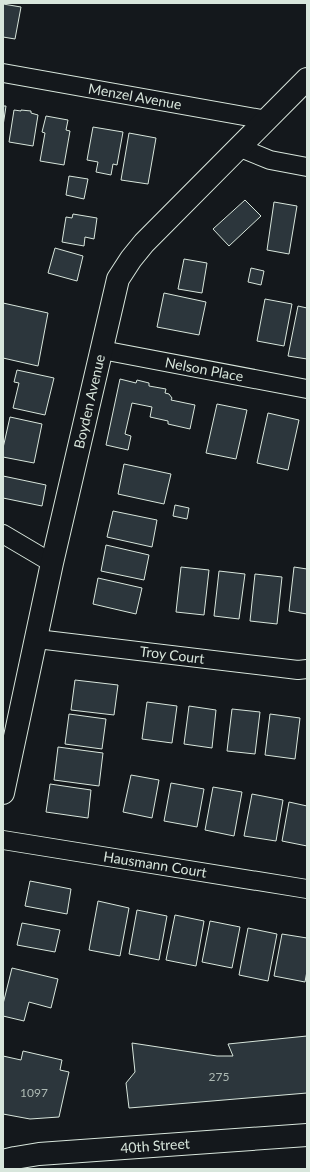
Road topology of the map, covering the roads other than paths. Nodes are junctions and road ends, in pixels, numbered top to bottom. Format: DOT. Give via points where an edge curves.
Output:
graph roads {
  1 [pos="3,73"];
  2 [pos="307,79"];
  3 [pos="267,120"];
  4 [pos="238,147"];
  5 [pos="307,167"];
  6 [pos="102,350"];
  7 [pos="307,390"];
  8 [pos="3,534"];
  9 [pos="52,563"];
  10 [pos="37,639"];
  11 [pos="307,669"];
  12 [pos="3,792"];
  13 [pos="3,840"];
  14 [pos="307,889"];
  15 [pos="307,1135"];
  16 [pos="3,1161"];
  1 -- 3 [label="street, Menzel Avenue"];
  2 -- 3 [label="street, Boyden Avenue"];
  3 -- 4 [label="street, Boyden Avenue"];
  4 -- 5 [label="street" via="270,160"];
  4 -- 6 [label="street, Boyden Avenue" via="131,259 118,279"];
  6 -- 7 [label="street, Nelson Place"];
  6 -- 9 [label="street, Boyden Avenue"];
  8 -- 9 [label="street"];
  9 -- 10 [label="street, Boyden Avenue"];
  10 -- 11 [label="street, Troy Court"];
  10 -- 12 [label="street, Boyden Avenue"];
  13 -- 14 [label="street, Hausmann Court"];
  15 -- 16 [label="street, 40th Street" via="38,1154"];
}
